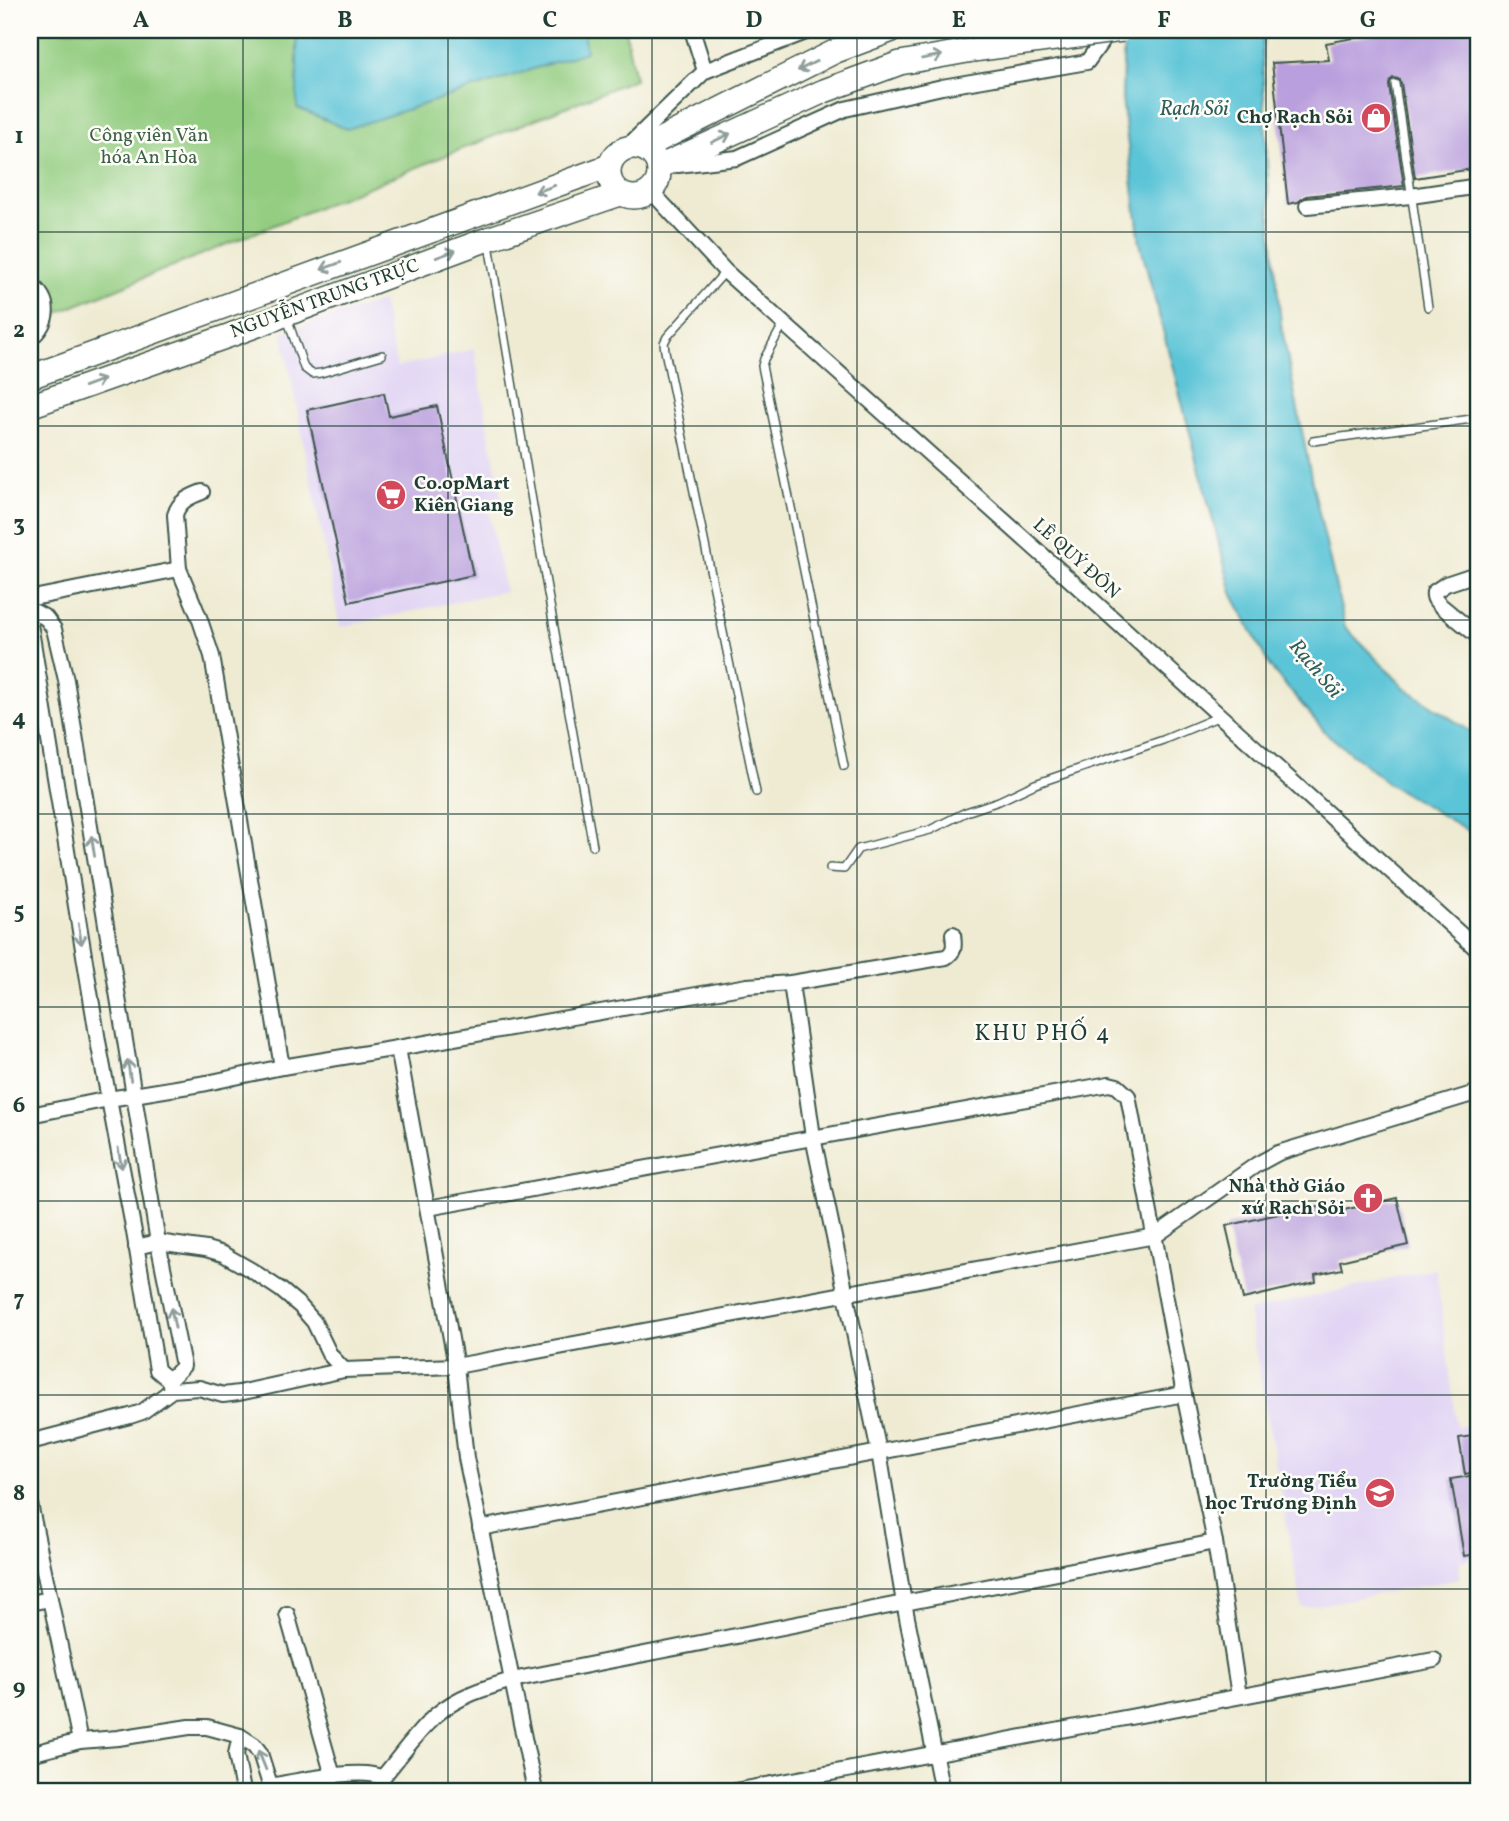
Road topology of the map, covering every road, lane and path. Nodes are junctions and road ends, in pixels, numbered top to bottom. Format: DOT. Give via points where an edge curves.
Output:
graph roads {
  1 [pos="692,30"];
  2 [pos="811,30"];
  3 [pos="892,30"];
  4 [pos="1107,30"];
  5 [pos="1122,30"];
  6 [pos="705,71"];
  7 [pos="1395,84"];
  8 [pos="635,148"];
  9 [pos="609,166"];
  10 [pos="659,167"];
  11 [pos="1479,186"];
  12 [pos="651,191"];
  13 [pos="620,194"];
  14 [pos="1411,196"];
  15 [pos="1307,206"];
  16 [pos="488,239"];
  17 [pos="726,272"];
  18 [pos="30,284"];
  19 [pos="1428,307"];
  20 [pos="286,314"];
  21 [pos="784,323"];
  22 [pos="30,339"];
  23 [pos="382,355"];
  24 [pos="31,372"];
  25 [pos="36,404"];
  26 [pos="1479,418"];
  27 [pos="1313,441"];
  28 [pos="202,492"];
  29 [pos="179,569"];
  30 [pos="1479,573"];
  31 [pos="32,609"];
  32 [pos="1479,637"];
  33 [pos="1220,716"];
  34 [pos="844,766"];
  35 [pos="756,792"];
  36 [pos="593,846"];
  37 [pos="830,868"];
  38 [pos="953,934"];
  39 [pos="1479,951"];
  40 [pos="791,983"];
  41 [pos="398,1048"];
  42 [pos="282,1067"];
  43 [pos="1479,1092"];
  44 [pos="133,1094"];
  45 [pos="108,1099"];
  46 [pos="30,1115"];
  47 [pos="813,1137"];
  48 [pos="428,1208"];
  49 [pos="1155,1236"];
  50 [pos="158,1242"];
  51 [pos="136,1247"];
  52 [pos="845,1294"];
  53 [pos="456,1366"];
  54 [pos="345,1370"];
  55 [pos="170,1385"];
  56 [pos="1184,1394"];
  57 [pos="30,1442"];
  58 [pos="879,1452"];
  59 [pos="30,1504"];
  60 [pos="480,1528"];
  61 [pos="1215,1542"];
  62 [pos="50,1599"];
  63 [pos="30,1603"];
  64 [pos="904,1604"];
  65 [pos="287,1614"];
  66 [pos="1434,1660"];
  67 [pos="512,1680"];
  68 [pos="1239,1696"];
  69 [pos="240,1736"];
  70 [pos="80,1741"];
  71 [pos="935,1753"];
  72 [pos="30,1754"];
  73 [pos="333,1776"];
  74 [pos="383,1785"];
  75 [pos="271,1788"];
  76 [pos="243,1791"];
  77 [pos="535,1791"];
  78 [pos="735,1791"];
  79 [pos="942,1791"];
  1 -- 6 [label="street"];
  2 -- 6 [label="street"];
  3 -- 8 [label="main road, one-way" via="836,51"];
  4 -- 10 [label="street" via="1087,62 845,109 737,158"];
  10 -- 5 [label="main road, one-way, bridge" via="836,86 900,63"];
  6 -- 8 [label="street"];
  7 -- 14 [label="lane"];
  8 -- 9 [label="main road" via="618,152"];
  8 -- 10 [label="main road" via="650,153"];
  9 -- 13 [label="main road" via="610,182"];
  9 -- 24 [label="main road, NGUYỄN TRUNG TRỰC, one-way"];
  10 -- 12 [label="main road"];
  11 -- 14 [label="street"];
  12 -- 13 [label="main road" via="636,198"];
  12 -- 17 [label="street, LÊ QUÝ ĐÔN"];
  13 -- 16 [label="main road, NGUYỄN TRUNG TRỰC"];
  14 -- 15 [label="street"];
  14 -- 19 [label="lane"];
  20 -- 16 [label="main road, NGUYỄN TRUNG TRỰC, one-way"];
  16 -- 36 [label="lane"];
  17 -- 21 [label="street, LÊ QUÝ ĐÔN"];
  17 -- 35 [label="lane" via="664,343"];
  18 -- 22 [label="street" via="45,303 46,317"];
  20 -- 23 [label="lane" via="308,372 317,374"];
  25 -- 20 [label="main road, NGUYỄN TRUNG TRỰC, one-way"];
  21 -- 33 [label="street, LÊ QUÝ ĐÔN"];
  21 -- 34 [label="lane" via="762,366"];
  24 -- 25 [label="main road"];
  26 -- 27 [label="lane"];
  28 -- 29 [label="street" via="176,510"];
  29 -- 31 [label="street"];
  29 -- 42 [label="street" via="212,656"];
  30 -- 32 [label="street" via="1441,586 1433,595"];
  44 -- 31 [label="street, one-way" via="66,680 54,629"];
  31 -- 45 [label="street, one-way"];
  33 -- 37 [label="lane" via="1035,784 930,830 858,849 844,869"];
  33 -- 39 [label="street, LÊ QUÝ ĐÔN"];
  38 -- 40 [label="street" via="955,948 946,957"];
  40 -- 41 [label="street" via="747,986"];
  40 -- 47 [label="street"];
  41 -- 42 [label="street"];
  41 -- 48 [label="street"];
  42 -- 44 [label="street"];
  43 -- 49 [label="street" via="1278,1153"];
  44 -- 45 [label="street"];
  44 -- 50 [label="street"];
  45 -- 46 [label="street"];
  45 -- 51 [label="street, one-way"];
  47 -- 48 [label="street"];
  47 -- 49 [label="street" via="1117,1086 1128,1096"];
  47 -- 52 [label="street"];
  48 -- 53 [label="street"];
  49 -- 52 [label="street"];
  49 -- 56 [label="street"];
  50 -- 51 [label="street"];
  50 -- 54 [label="street" via="223,1254 261,1276 300,1306 314,1322 330,1355"];
  55 -- 50 [label="street, one-way" via="183,1366"];
  51 -- 55 [label="street" via="157,1370"];
  52 -- 53 [label="street"];
  52 -- 58 [label="street"];
  53 -- 54 [label="street"];
  53 -- 60 [label="street" via="466,1458"];
  54 -- 55 [label="street" via="223,1395"];
  55 -- 57 [label="street" via="142,1412"];
  56 -- 58 [label="street"];
  56 -- 61 [label="street"];
  58 -- 60 [label="street"];
  58 -- 64 [label="street"];
  59 -- 62 [label="street"];
  60 -- 67 [label="street"];
  61 -- 64 [label="street"];
  61 -- 68 [label="street"];
  62 -- 63 [label="street"];
  62 -- 70 [label="street"];
  64 -- 67 [label="street"];
  64 -- 71 [label="street"];
  65 -- 73 [label="street"];
  66 -- 68 [label="street"];
  67 -- 74 [label="street" via="477,1691 436,1714"];
  67 -- 77 [label="street"];
  68 -- 71 [label="street"];
  69 -- 70 [label="street" via="189,1727"];
  75 -- 69 [label="street, one-way" via="260,1753"];
  69 -- 76 [label="street" via="236,1754"];
  70 -- 72 [label="street"];
  71 -- 78 [label="street"];
  71 -- 79 [label="street"];
  73 -- 74 [label="street" via="376,1774"];
  73 -- 75 [label="street"];
}
